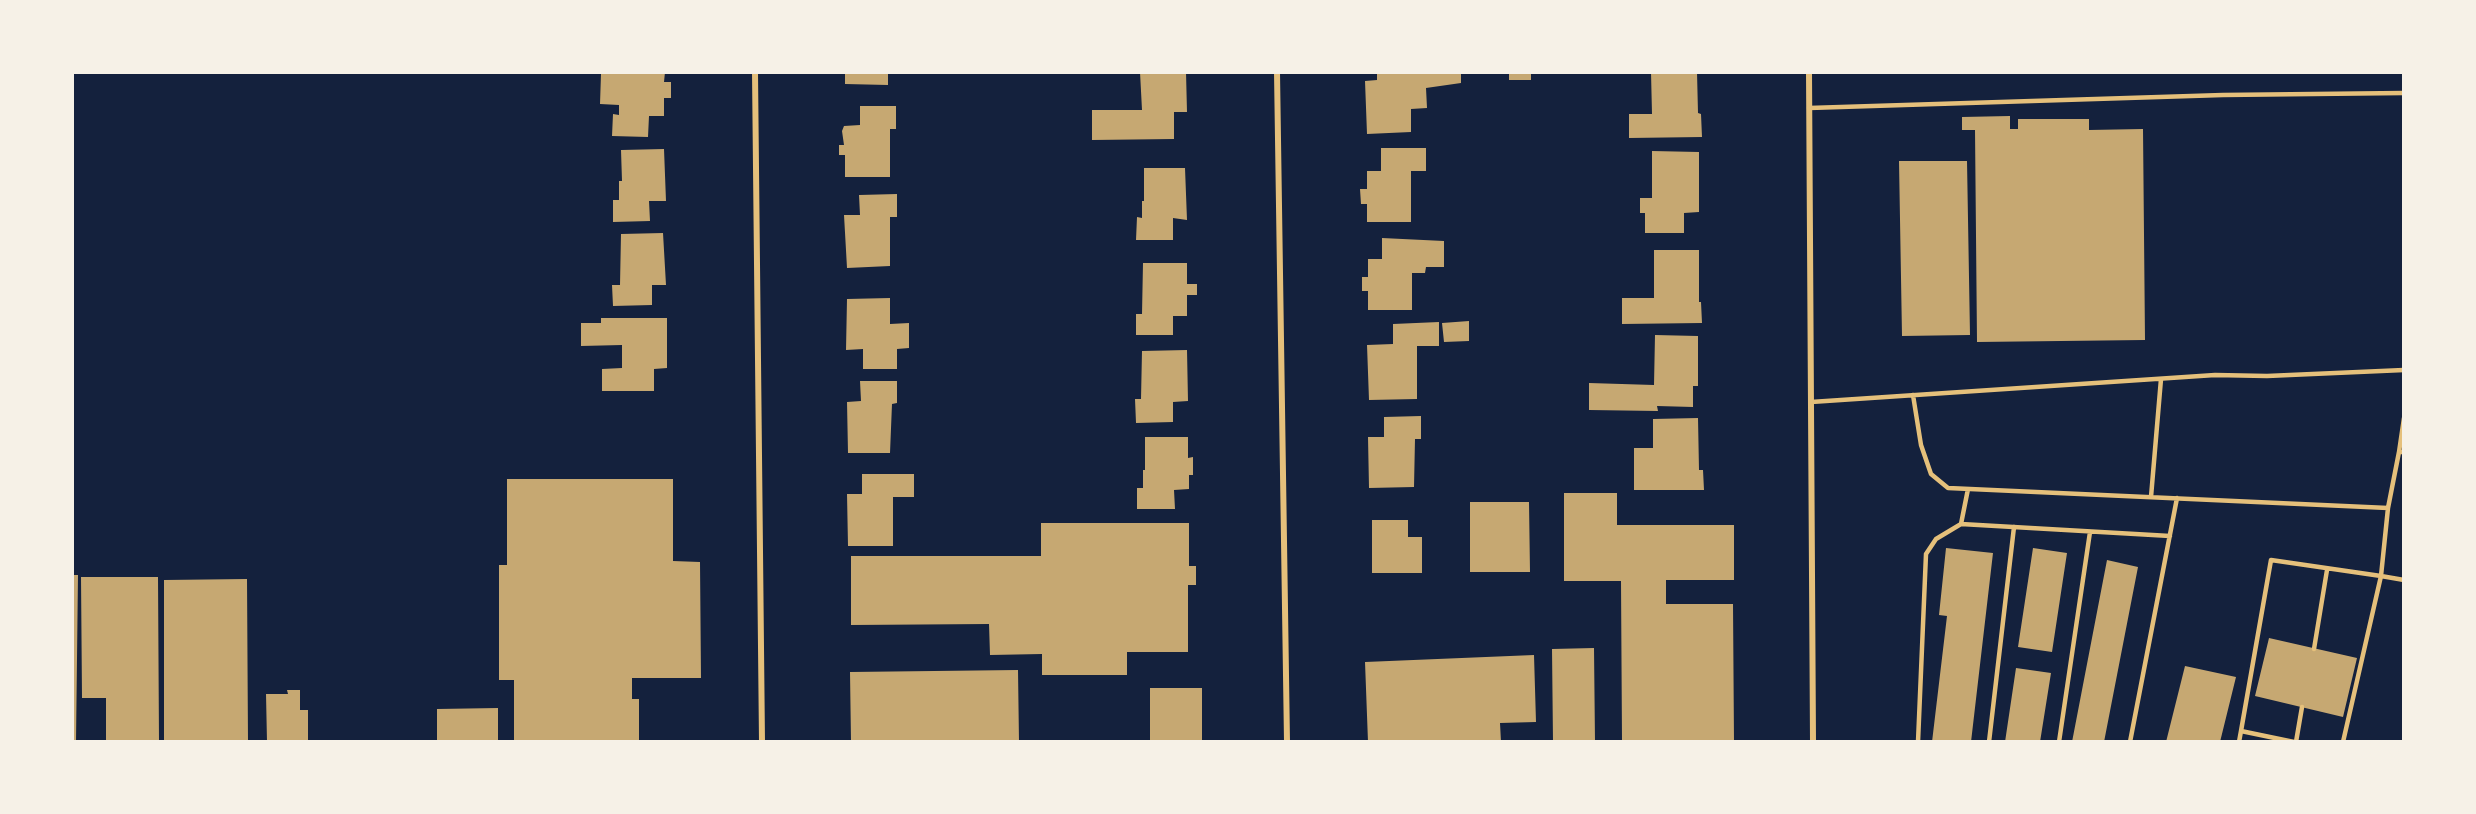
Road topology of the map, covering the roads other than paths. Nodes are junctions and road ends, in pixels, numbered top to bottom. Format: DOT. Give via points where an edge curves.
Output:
graph roads {
  1 [pos="755,72"];
  2 [pos="1277,72"];
  3 [pos="1809,72"];
  4 [pos="2404,93"];
  5 [pos="1809,108"];
  6 [pos="2404,370"];
  7 [pos="2160,379"];
  8 [pos="1913,395"];
  9 [pos="1811,402"];
  10 [pos="2404,418"];
  11 [pos="2401,452"];
  12 [pos="1968,489"];
  13 [pos="2151,497"];
  14 [pos="2178,498"];
  15 [pos="2388,508"];
  16 [pos="1961,524"];
  17 [pos="2014,527"];
  18 [pos="2090,532"];
  19 [pos="2170,536"];
  20 [pos="2327,570"];
  21 [pos="2381,576"];
  22 [pos="2404,580"];
  23 [pos="2314,649"];
  24 [pos="2302,707"];
  25 [pos="2241,731"];
  26 [pos="762,742"];
  27 [pos="1287,742"];
  28 [pos="1814,742"];
  29 [pos="1918,742"];
  30 [pos="1989,742"];
  31 [pos="2059,742"];
  32 [pos="2130,742"];
  33 [pos="2239,742"];
  34 [pos="2295,742"];
  35 [pos="2343,742"];
  1 -- 26 [label="street"];
  2 -- 27 [label="street"];
  3 -- 5 [label="street"];
  4 -- 5 [label="lane"];
  5 -- 9 [label="street"];
  6 -- 7 [label="lane"];
  7 -- 8 [label="lane"];
  7 -- 13 [label="lane"];
  8 -- 9 [label="lane"];
  8 -- 12 [label="lane" via="1921,445 1931,474 1948,488"];
  9 -- 28 [label="street"];
  10 -- 11 [label="lane"];
  11 -- 15 [label="lane"];
  12 -- 13 [label="lane"];
  12 -- 16 [label="lane"];
  13 -- 14 [label="lane"];
  14 -- 15 [label="lane"];
  14 -- 19 [label="lane"];
  15 -- 21 [label="lane"];
  16 -- 17 [label="lane"];
  16 -- 29 [label="lane" via="1936,539 1926,554"];
  17 -- 18 [label="lane"];
  17 -- 30 [label="lane"];
  18 -- 19 [label="lane"];
  18 -- 31 [label="lane"];
  19 -- 32 [label="lane"];
  20 -- 21 [label="lane"];
  20 -- 23 [label="lane"];
  20 -- 25 [label="lane" via="2271,561"];
  21 -- 22 [label="lane"];
  21 -- 35 [label="lane"];
  24 -- 34 [label="lane"];
  25 -- 33 [label="lane"];
  25 -- 34 [label="lane"];
}
